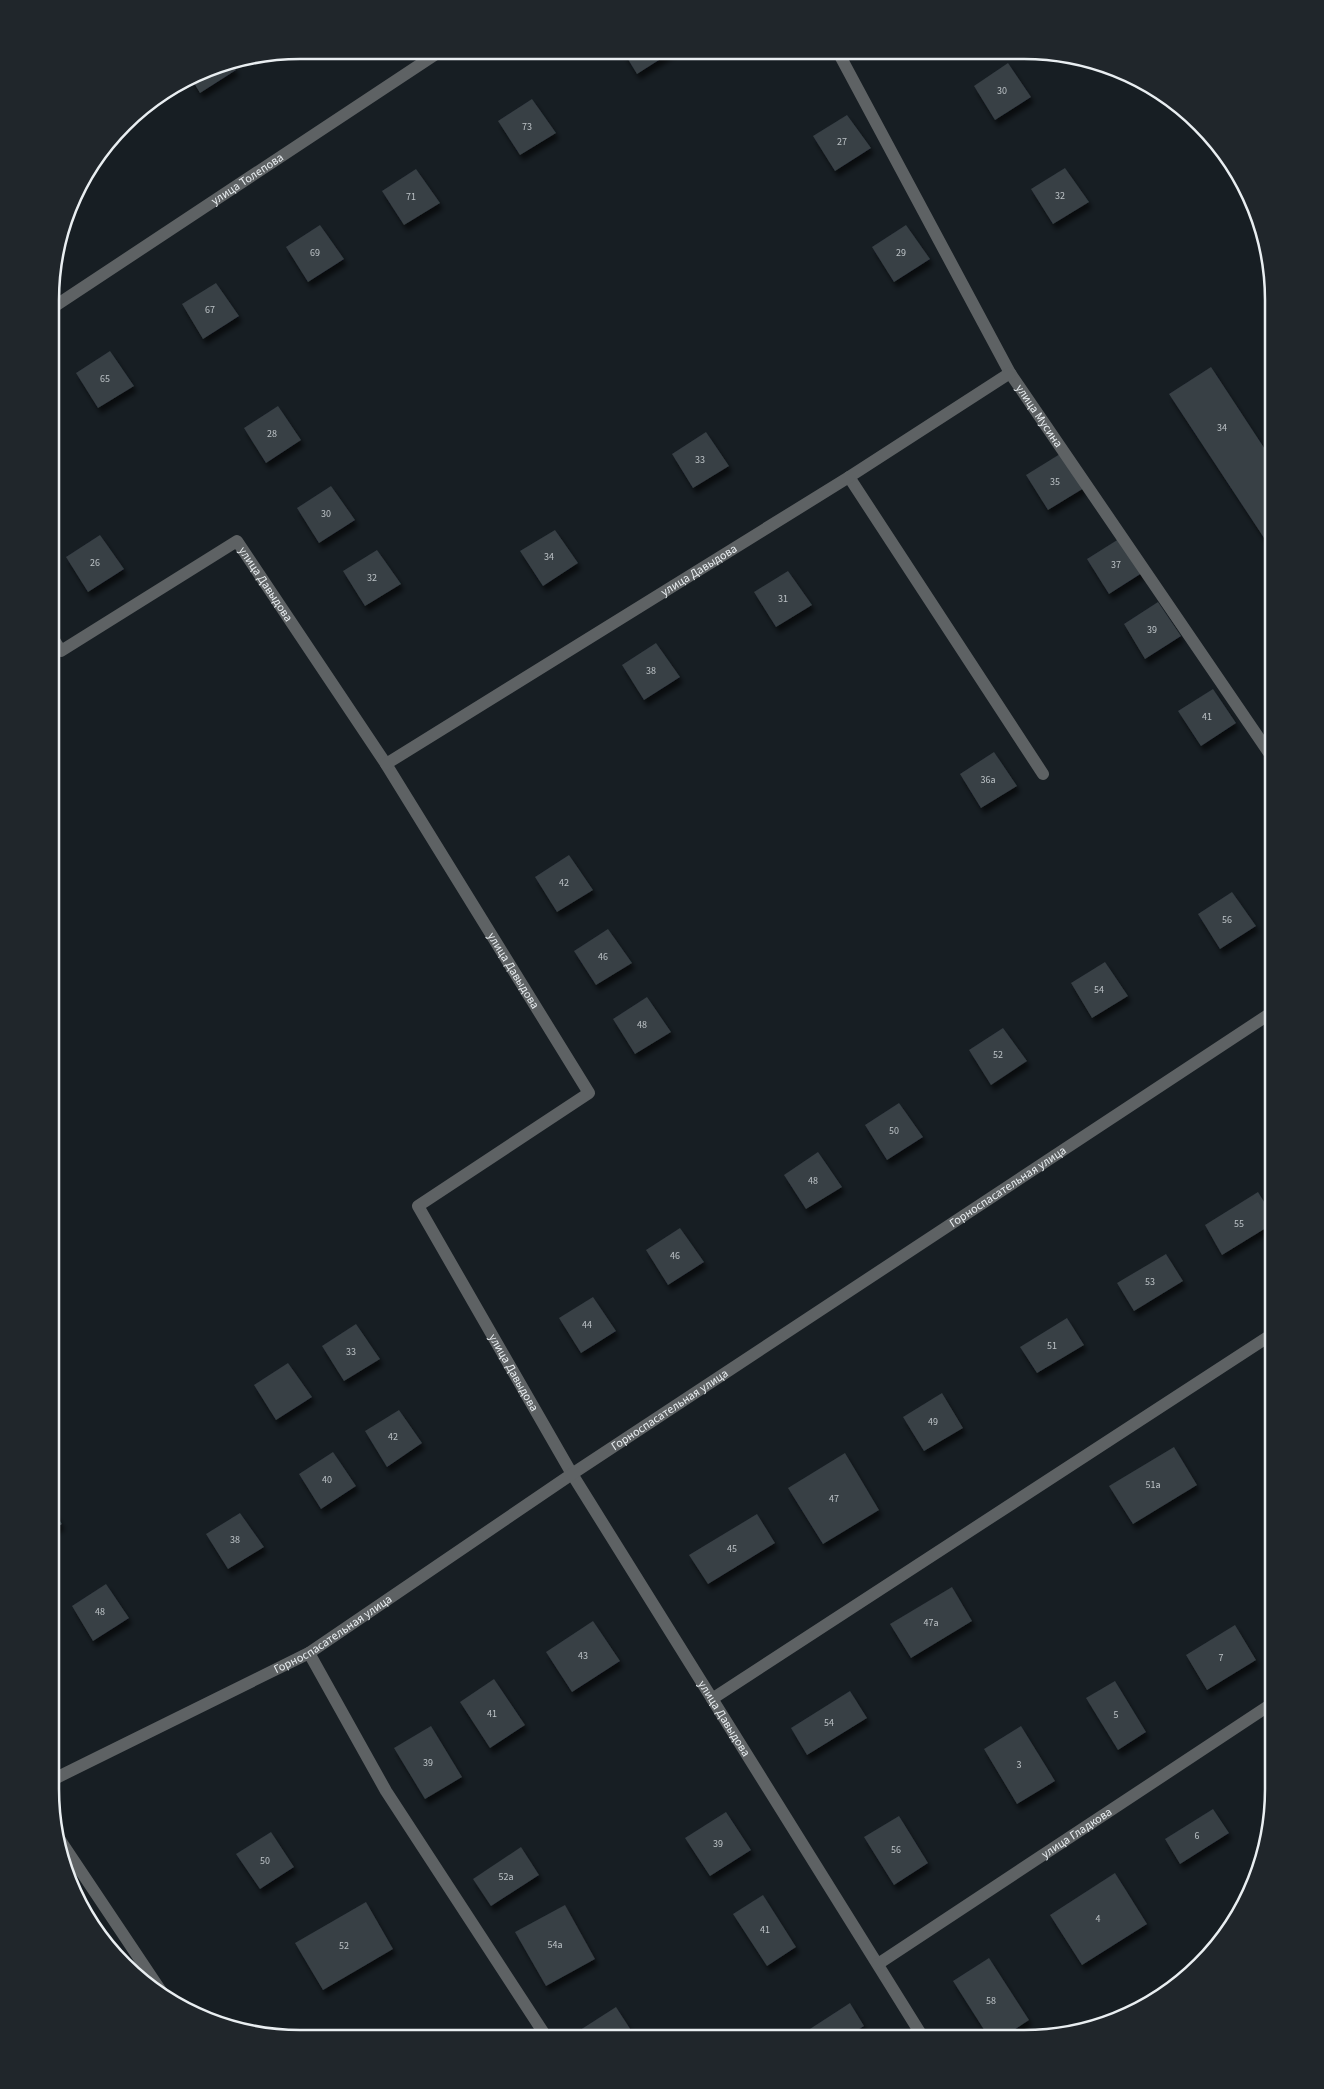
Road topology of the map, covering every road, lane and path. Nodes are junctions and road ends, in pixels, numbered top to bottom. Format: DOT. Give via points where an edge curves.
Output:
graph roads {
  1 [pos="428,59"];
  2 [pos="842,59"];
  3 [pos="59,303"];
  4 [pos="1010,373"];
  5 [pos="849,477"];
  6 [pos="59,648"];
  7 [pos="1265,747"];
  8 [pos="386,764"];
  9 [pos="1042,774"];
  10 [pos="1265,1017"];
  11 [pos="1265,1338"];
  12 [pos="572,1474"];
  13 [pos="310,1653"];
  14 [pos="712,1699"];
  15 [pos="1265,1709"];
  16 [pos="59,1777"];
  17 [pos="67,1850"];
  18 [pos="878,1964"];
  19 [pos="152,1980"];
  20 [pos="542,2030"];
  21 [pos="918,2030"];
  1 -- 3 [label="street, улица Толепова"];
  2 -- 4 [label="street, улица Мусина"];
  4 -- 5 [label="street, улица Давыдова"];
  4 -- 7 [label="street, улица Мусина"];
  5 -- 8 [label="street, улица Давыдова"];
  5 -- 9 [label="street"];
  6 -- 8 [label="street, улица Давыдова" via="61,651 237,541"];
  8 -- 12 [label="street, улица Давыдова" via="589,1093 418,1206"];
  10 -- 12 [label="street, Горноспасательная улица"];
  11 -- 14 [label="street"];
  12 -- 13 [label="street, Горноспасательная улица"];
  12 -- 14 [label="street, улица Давыдова"];
  13 -- 16 [label="street, Горноспасательная улица"];
  13 -- 20 [label="street" via="386,1791"];
  14 -- 18 [label="street, улица Давыдова"];
  15 -- 18 [label="street, улица Гладкова"];
  17 -- 19 [label="street"];
  18 -- 21 [label="street, улица Давыдова"];
}
